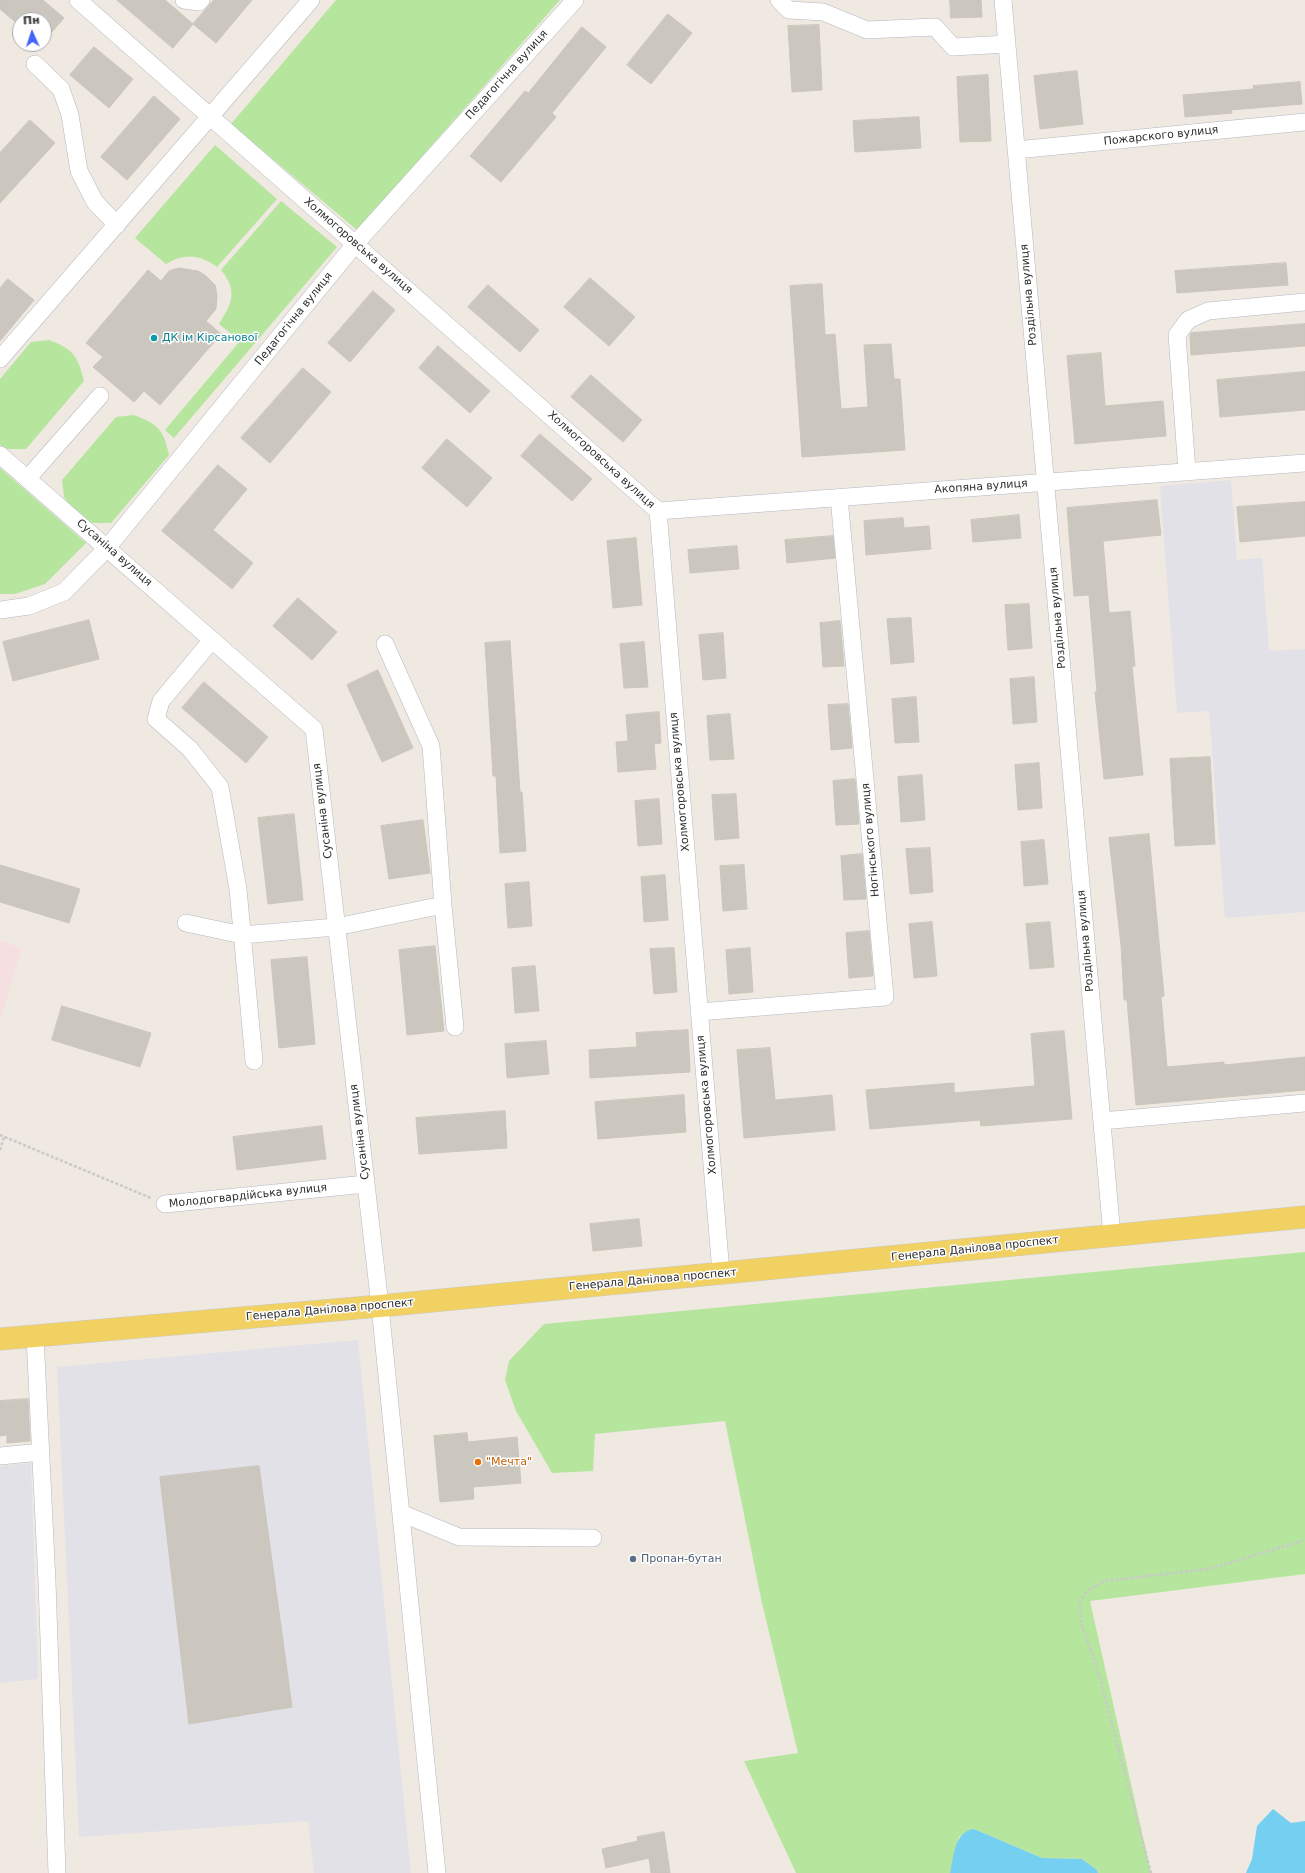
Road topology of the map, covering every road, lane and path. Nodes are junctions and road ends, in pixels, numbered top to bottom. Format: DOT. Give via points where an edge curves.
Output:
graph roads {
  1 [pos="78,0"];
  2 [pos="184,0"];
  3 [pos="201,0"];
  4 [pos="311,0"];
  5 [pos="575,0"];
  6 [pos="779,0"];
  7 [pos="1003,0"];
  8 [pos="1007,44"];
  9 [pos="35,64"];
  10 [pos="210,118"];
  11 [pos="1305,122"];
  12 [pos="1016,150"];
  13 [pos="117,225"];
  14 [pos="356,243"];
  15 [pos="1305,302"];
  16 [pos="0,359"];
  17 [pos="100,396"];
  18 [pos="0,454"];
  19 [pos="1305,463"];
  20 [pos="1187,472"];
  21 [pos="28,478"];
  22 [pos="1046,482"];
  23 [pos="839,497"];
  24 [pos="658,511"];
  25 [pos="107,548"];
  26 [pos="0,610"];
  27 [pos="212,640"];
  28 [pos="385,644"];
  29 [pos="443,905"];
  30 [pos="186,923"];
  31 [pos="336,927"];
  32 [pos="242,934"];
  33 [pos="699,1012"];
  34 [pos="455,1027"];
  35 [pos="254,1061"];
  36 [pos="1305,1103"];
  37 [pos="1102,1121"];
  38 [pos="0,1135"];
  39 [pos="4,1137"];
  40 [pos="0,1150"];
  41 [pos="366,1184"];
  42 [pos="165,1204"];
  43 [pos="1305,1218"];
  44 [pos="1112,1236"];
  45 [pos="721,1273"];
  46 [pos="380,1306"];
  47 [pos="35,1336"];
  48 [pos="0,1339"];
  49 [pos="41,1452"];
  50 [pos="0,1456"];
  51 [pos="401,1513"];
  52 [pos="593,1538"];
  53 [pos="1305,1540"];
  54 [pos="57,1873"];
  55 [pos="437,1873"];
  56 [pos="1151,1873"];
  1 -- 10 [label="street, Холмогоровська вулиця"];
  2 -- 3 [label="street"];
  4 -- 10 [label="street"];
  5 -- 14 [label="street, Педагогічна вулиця"];
  6 -- 8 [label="street" via="789,10 823,12 867,30 935,27 953,47"];
  7 -- 8 [label="street, Роздільна вулиця"];
  8 -- 12 [label="street, Роздільна вулиця"];
  9 -- 13 [label="street" via="61,89 70,115 78,171 95,202"];
  10 -- 13 [label="street"];
  10 -- 14 [label="street, Холмогоровська вулиця"];
  11 -- 12 [label="street, Пожарского вулиця"];
  12 -- 22 [label="street, Роздільна вулиця"];
  13 -- 16 [label="street"];
  14 -- 24 [label="street, Холмогоровська вулиця"];
  14 -- 25 [label="street, Педагогічна вулиця"];
  15 -- 20 [label="street" via="1208,311 1188,320 1177,335"];
  17 -- 21 [label="street"];
  18 -- 21 [label="street, Сусаніна вулиця"];
  19 -- 20 [label="street, Акопяна вулиця"];
  20 -- 22 [label="street, Акопяна вулиця"];
  21 -- 25 [label="street, Сусаніна вулиця"];
  22 -- 23 [label="street, Акопяна вулиця"];
  22 -- 37 [label="street, Роздільна вулиця"];
  23 -- 24 [label="street, Акопяна вулиця"];
  23 -- 33 [label="street, Ногінського вулиця" via="885,997"];
  24 -- 33 [label="street, Холмогоровська вулиця"];
  25 -- 26 [label="street, Педагогічна вулиця" via="64,592 29,606"];
  25 -- 27 [label="street, Сусаніна вулиця"];
  27 -- 31 [label="street, Сусаніна вулиця" via="314,730"];
  27 -- 32 [label="street" via="161,702 156,719 190,749 220,787 238,889"];
  28 -- 29 [label="street" via="431,746"];
  29 -- 31 [label="street"];
  29 -- 34 [label="street"];
  30 -- 32 [label="street"];
  31 -- 32 [label="street"];
  31 -- 41 [label="street, Сусаніна вулиця"];
  32 -- 35 [label="street"];
  33 -- 45 [label="street, Холмогоровська вулиця"];
  36 -- 37 [label="street"];
  37 -- 44 [label="street, Роздільна вулиця"];
  38 -- 39 [label="path, Молодогвардійська вулиця"];
  39 -- 40 [label="path"];
  39 -- 42 [label="path, Молодогвардійська вулиця"];
  41 -- 42 [label="street, Молодогвардійська вулиця"];
  41 -- 46 [label="street, Сусаніна вулиця"];
  43 -- 44 [label="main road, Генерала Данілова проспект"];
  44 -- 45 [label="main road, Генерала Данілова проспект"];
  45 -- 46 [label="main road, Генерала Данілова проспект"];
  46 -- 47 [label="main road, Генерала Данілова проспект"];
  46 -- 51 [label="street, Сусаніна вулиця"];
  47 -- 48 [label="main road, Генерала Данілова проспект"];
  47 -- 49 [label="street"];
  49 -- 50 [label="street"];
  49 -- 54 [label="street"];
  51 -- 52 [label="street" via="459,1537"];
  51 -- 55 [label="street, Сусаніна вулиця"];
  53 -- 56 [label="path" via="1209,1569 1105,1581 1087,1591 1080,1601 1082,1627 1097,1667"];
}
